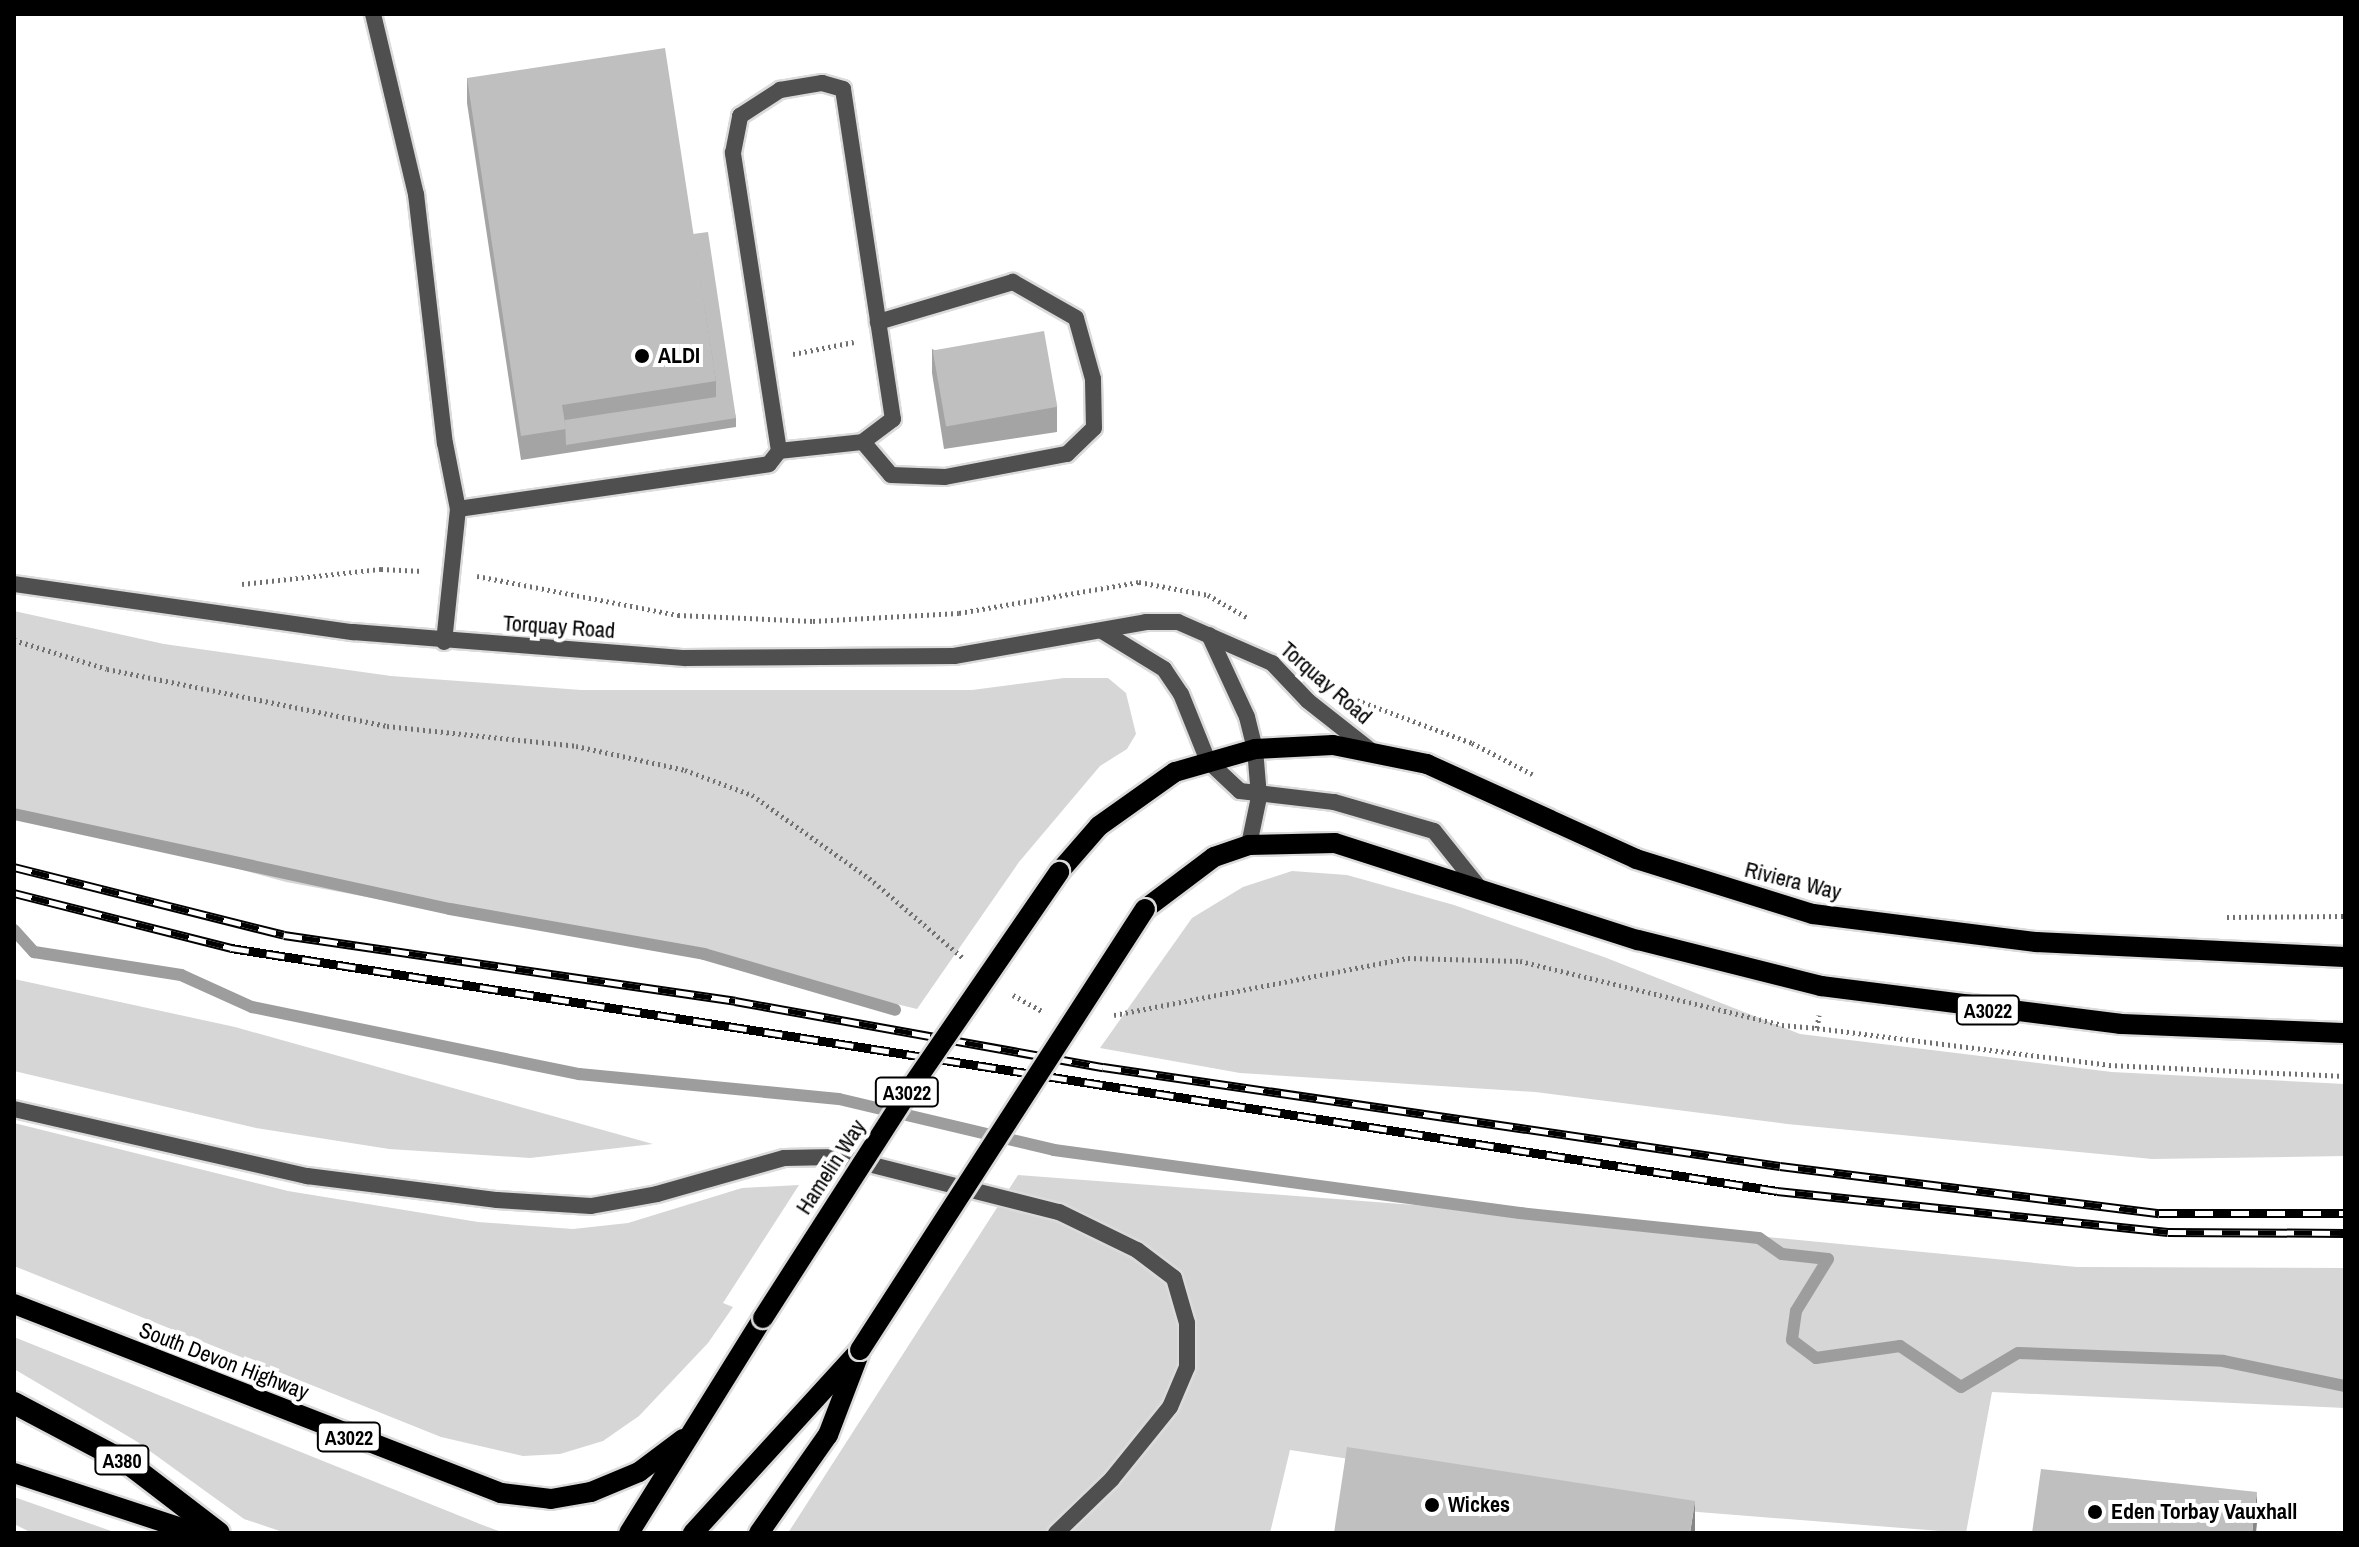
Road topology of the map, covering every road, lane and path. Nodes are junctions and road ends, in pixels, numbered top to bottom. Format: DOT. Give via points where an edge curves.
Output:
graph roads {
  1 [pos="373,14"];
  2 [pos="879,330"];
  3 [pos="764,361"];
  4 [pos="863,442"];
  5 [pos="779,451"];
  6 [pos="458,509"];
  7 [pos="14,584"];
  8 [pos="1102,631"];
  9 [pos="1209,635"];
  10 [pos="14,640"];
  11 [pos="444,642"];
  12 [pos="1255,749"];
  13 [pos="1369,749"];
  14 [pos="1208,761"];
  15 [pos="1259,797"];
  16 [pos="1249,845"];
  17 [pos="1478,886"];
  18 [pos="2345,957"];
  19 [pos="976,968"];
  20 [pos="1000,985"];
  21 [pos="1821,986"];
  22 [pos="1049,1014"];
  23 [pos="1107,1016"];
  24 [pos="1817,1028"];
  25 [pos="2345,1033"];
  26 [pos="2345,1076"];
  27 [pos="14,1109"];
  28 [pos="14,1304"];
  29 [pos="860,1350"];
  30 [pos="14,1403"];
  31 [pos="683,1439"];
  32 [pos="14,1473"];
  33 [pos="197,1533"];
  34 [pos="219,1533"];
  35 [pos="629,1533"];
  36 [pos="693,1533"];
  37 [pos="759,1533"];
  38 [pos="1056,1533"];
  1 -- 6 [label="street" via="416,194 445,443"];
  2 -- 3 [label="path"];
  2 -- 3 [label="street" via="843,89 822,83 780,90 740,116 733,153"];
  2 -- 4 [label="street" via="893,419"];
  2 -- 4 [label="street" via="1013,282 1076,318 1093,379 1094,428 1067,454 945,477 891,475"];
  3 -- 5 [label="street"];
  4 -- 5 [label="street"];
  5 -- 6 [label="street" via="769,464"];
  6 -- 11 [label="street"];
  7 -- 11 [label="street, Torquay Road"];
  8 -- 9 [label="street, Torquay Road" via="1178,622"];
  8 -- 11 [label="street, Torquay Road" via="954,656 685,658"];
  8 -- 14 [label="street" via="1164,669 1181,694"];
  9 -- 12 [label="street" via="1247,717"];
  9 -- 13 [label="street, Torquay Road" via="1272,663 1308,701"];
  10 -- 19 [label="path" via="107,669 387,726 576,746 685,770 752,795 869,878"];
  12 -- 13 [label="main road, Riviera Way / A3022"];
  12 -- 14 [label="main road, A3022"];
  12 -- 15 [label="street"];
  13 -- 18 [label="main road, Riviera Way / A3022" via="1427,764 1636,859 1813,914 2036,942"];
  14 -- 15 [label="street" via="1231,785"];
  14 -- 31 [label="main road, Hamelin Way / A3022, bridge" via="1147,788 1099,826 1059,872 912,1086"];
  15 -- 16 [label="street"];
  15 -- 17 [label="street" via="1334,802 1434,831"];
  16 -- 17 [label="main road, A3022" via="1335,843"];
  16 -- 29 [label="main road, A3022, bridge" via="1183,876 1145,909"];
  17 -- 21 [label="main road, A3022" via="1638,940"];
  20 -- 22 [label="path"];
  21 -- 24 [label="path"];
  21 -- 25 [label="main road, A3022" via="2120,1024"];
  23 -- 24 [label="path" via="1209,1001 1408,958 1520,961 1767,1021"];
  24 -- 26 [label="path" via="2109,1065"];
  27 -- 38 [label="street" via="307,1176 497,1200 591,1206 657,1194 784,1158 841,1157 1059,1212 1137,1250 1174,1278 1187,1323 1187,1367 1170,1407 1112,1479"];
  28 -- 31 [label="main road, South Devon Highway / A3022" via="501,1493 551,1499 591,1492 639,1472"];
  29 -- 36 [label="main road, A3022"];
  29 -- 37 [label="main road, A3022" via="828,1435"];
  30 -- 34 [label="highway, A380" via="129,1464"];
  31 -- 35 [label="main road, Hamelin Way / A3022"];
  32 -- 33 [label="main road"];
}
